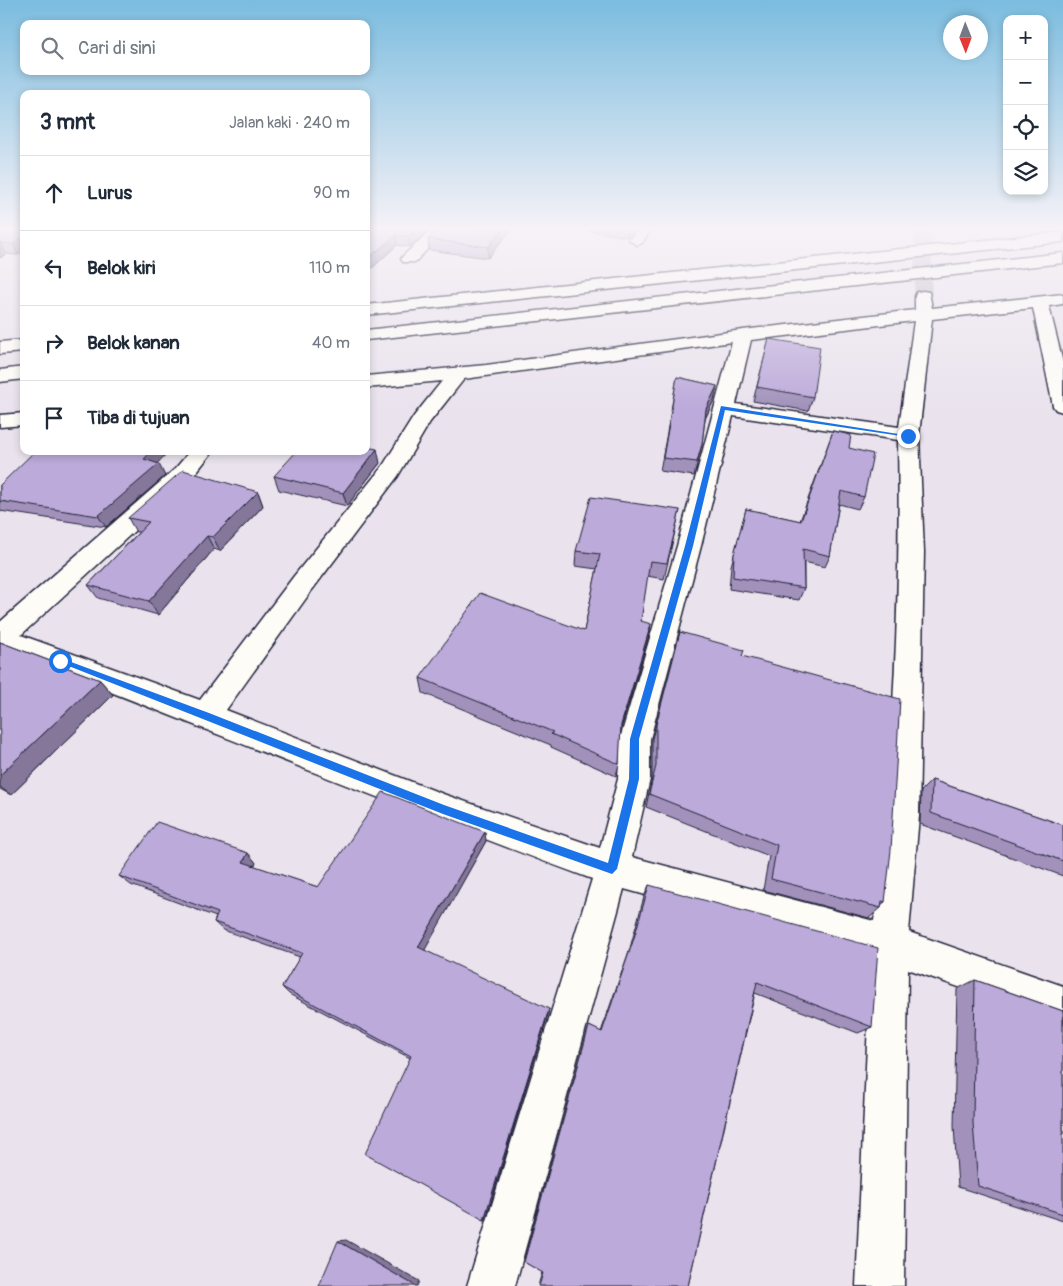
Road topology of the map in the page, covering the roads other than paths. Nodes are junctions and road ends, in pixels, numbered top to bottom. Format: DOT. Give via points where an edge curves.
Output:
graph roads {
  1 [pos="576,288"];
  2 [pos="791,288"];
  3 [pos="1063,299"];
  4 [pos="1040,302"];
  5 [pos="923,305"];
  6 [pos="370,310"];
  7 [pos="370,335"];
  8 [pos="743,335"];
  9 [pos="20,346"];
  10 [pos="0,348"];
  11 [pos="20,374"];
  12 [pos="458,374"];
  13 [pos="0,376"];
  14 [pos="370,382"];
  15 [pos="1063,406"];
  16 [pos="723,408"];
  17 [pos="20,418"];
  18 [pos="0,421"];
  19 [pos="908,436"];
  20 [pos="199,455"];
  21 [pos="206,715"];
  22 [pos="612,869"];
  23 [pos="890,944"];
  24 [pos="1063,1005"];
  25 [pos="491,1286"];
  26 [pos="880,1286"];
  1 -- 6 [label="main road"];
  2 -- 7 [label="main road"];
  3 -- 4 [label="main road"];
  4 -- 5 [label="main road"];
  4 -- 15 [label="main road"];
  5 -- 8 [label="main road"];
  5 -- 19 [label="main road"];
  8 -- 12 [label="main road"];
  8 -- 16 [label="main road"];
  9 -- 10 [label="main road"];
  11 -- 13 [label="main road"];
  12 -- 14 [label="main road"];
  12 -- 21 [label="main road"];
  16 -- 19 [label="main road"];
  16 -- 22 [label="main road" via="689,546 634,739 634,779"];
  17 -- 18 [label="main road"];
  19 -- 23 [label="main road" via="912,552 903,806"];
  20 -- 21 [label="main road" via="183,474 0,638"];
  21 -- 22 [label="main road" via="443,809"];
  22 -- 23 [label="main road"];
  22 -- 25 [label="main road"];
  23 -- 24 [label="main road"];
  23 -- 26 [label="main road"];
}
